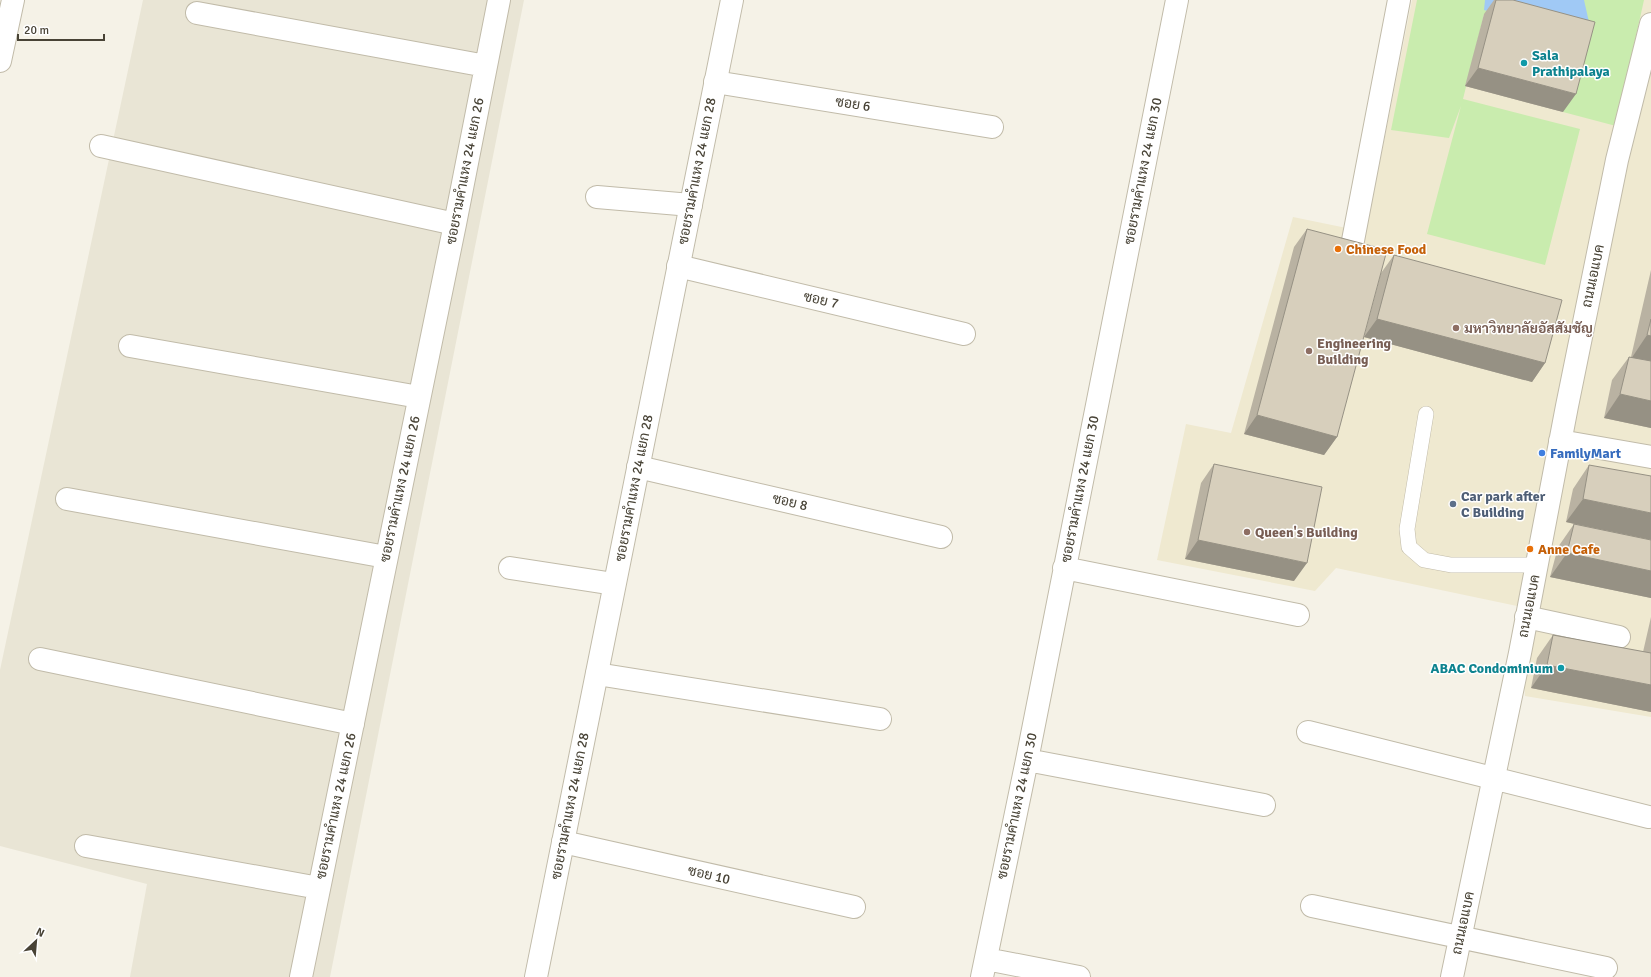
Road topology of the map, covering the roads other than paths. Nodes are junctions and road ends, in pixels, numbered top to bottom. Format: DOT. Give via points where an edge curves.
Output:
graph roads {
  1 [pos="13,0"];
  2 [pos="499,0"];
  3 [pos="732,0"];
  4 [pos="1177,0"];
  5 [pos="1398,0"];
  6 [pos="197,13"];
  7 [pos="1651,24"];
  8 [pos="0,61"];
  9 [pos="486,66"];
  10 [pos="715,82"];
  11 [pos="992,127"];
  12 [pos="101,146"];
  13 [pos="597,197"];
  14 [pos="690,205"];
  15 [pos="455,224"];
  16 [pos="1351,251"];
  17 [pos="678,266"];
  18 [pos="964,334"];
  19 [pos="130,346"];
  20 [pos="419,397"];
  21 [pos="1426,414"];
  22 [pos="1560,441"];
  23 [pos="1651,458"];
  24 [pos="638,467"];
  25 [pos="67,499"];
  26 [pos="941,537"];
  27 [pos="386,557"];
  28 [pos="1537,565"];
  29 [pos="510,568"];
  30 [pos="1064,568"];
  31 [pos="614,584"];
  32 [pos="1298,615"];
  33 [pos="1526,617"];
  34 [pos="1619,637"];
  35 [pos="40,659"];
  36 [pos="597,674"];
  37 [pos="880,719"];
  38 [pos="353,724"];
  39 [pos="1308,732"];
  40 [pos="1027,760"];
  41 [pos="1493,779"];
  42 [pos="1264,805"];
  43 [pos="1649,817"];
  44 [pos="563,842"];
  45 [pos="86,846"];
  46 [pos="319,888"];
  47 [pos="1312,906"];
  48 [pos="854,907"];
  49 [pos="1460,937"];
  50 [pos="984,968"];
  51 [pos="1606,968"];
  52 [pos="301,977"];
  53 [pos="536,977"];
  54 [pos="1079,977"];
  55 [pos="1452,977"];
  1 -- 8 [label="street"];
  2 -- 9 [label="street, ซอยรามคำแหง 24 แยก 26"];
  3 -- 10 [label="street, ซอยรามคำแหง 24 แยก 28"];
  4 -- 30 [label="street, ซอยรามคำแหง 24 แยก 30"];
  5 -- 16 [label="street"];
  6 -- 9 [label="street"];
  7 -- 22 [label="street, ถนนเอแบค" via="1617,160"];
  9 -- 15 [label="street, ซอยรามคำแหง 24 แยก 26"];
  10 -- 11 [label="street, ซอย 6"];
  10 -- 14 [label="street, ซอยรามคำแหง 24 แยก 28"];
  12 -- 15 [label="street"];
  13 -- 14 [label="street"];
  14 -- 17 [label="street, ซอยรามคำแหง 24 แยก 28"];
  15 -- 20 [label="street, ซอยรามคำแหง 24 แยก 26"];
  17 -- 18 [label="street, ซอย 7"];
  17 -- 24 [label="street, ซอยรามคำแหง 24 แยก 28"];
  19 -- 20 [label="street"];
  20 -- 27 [label="street, ซอยรามคำแหง 24 แยก 26"];
  21 -- 28 [label="lane" via="1407,529 1409,547 1424,560 1452,565"];
  22 -- 23 [label="street"];
  22 -- 28 [label="street, ถนนเอแบค"];
  24 -- 26 [label="street, ซอย 8"];
  24 -- 31 [label="street, ซอยรามคำแหง 24 แยก 28"];
  25 -- 27 [label="street"];
  27 -- 38 [label="street, ซอยรามคำแหง 24 แยก 26"];
  28 -- 33 [label="street, ถนนเอแบค"];
  29 -- 31 [label="street"];
  30 -- 32 [label="street"];
  30 -- 40 [label="street, ซอยรามคำแหง 24 แยก 30"];
  31 -- 36 [label="street, ซอยรามคำแหง 24 แยก 28"];
  33 -- 34 [label="street"];
  33 -- 41 [label="street, ถนนเอแบค"];
  35 -- 38 [label="street"];
  36 -- 37 [label="street"];
  36 -- 44 [label="street, ซอยรามคำแหง 24 แยก 28"];
  38 -- 46 [label="street, ซอยรามคำแหง 24 แยก 26"];
  39 -- 41 [label="street"];
  40 -- 42 [label="street"];
  40 -- 50 [label="street, ซอยรามคำแหง 24 แยก 30"];
  41 -- 43 [label="street"];
  41 -- 49 [label="street, ถนนเอแบค"];
  44 -- 48 [label="street, ซอย 10"];
  44 -- 53 [label="street, ซอยรามคำแหง 24 แยก 28"];
  45 -- 46 [label="street"];
  46 -- 52 [label="street, ซอยรามคำแหง 24 แยก 26"];
  47 -- 49 [label="street"];
  49 -- 51 [label="street"];
  49 -- 55 [label="street, ถนนเอแบค"];
  50 -- 54 [label="street"];
}
